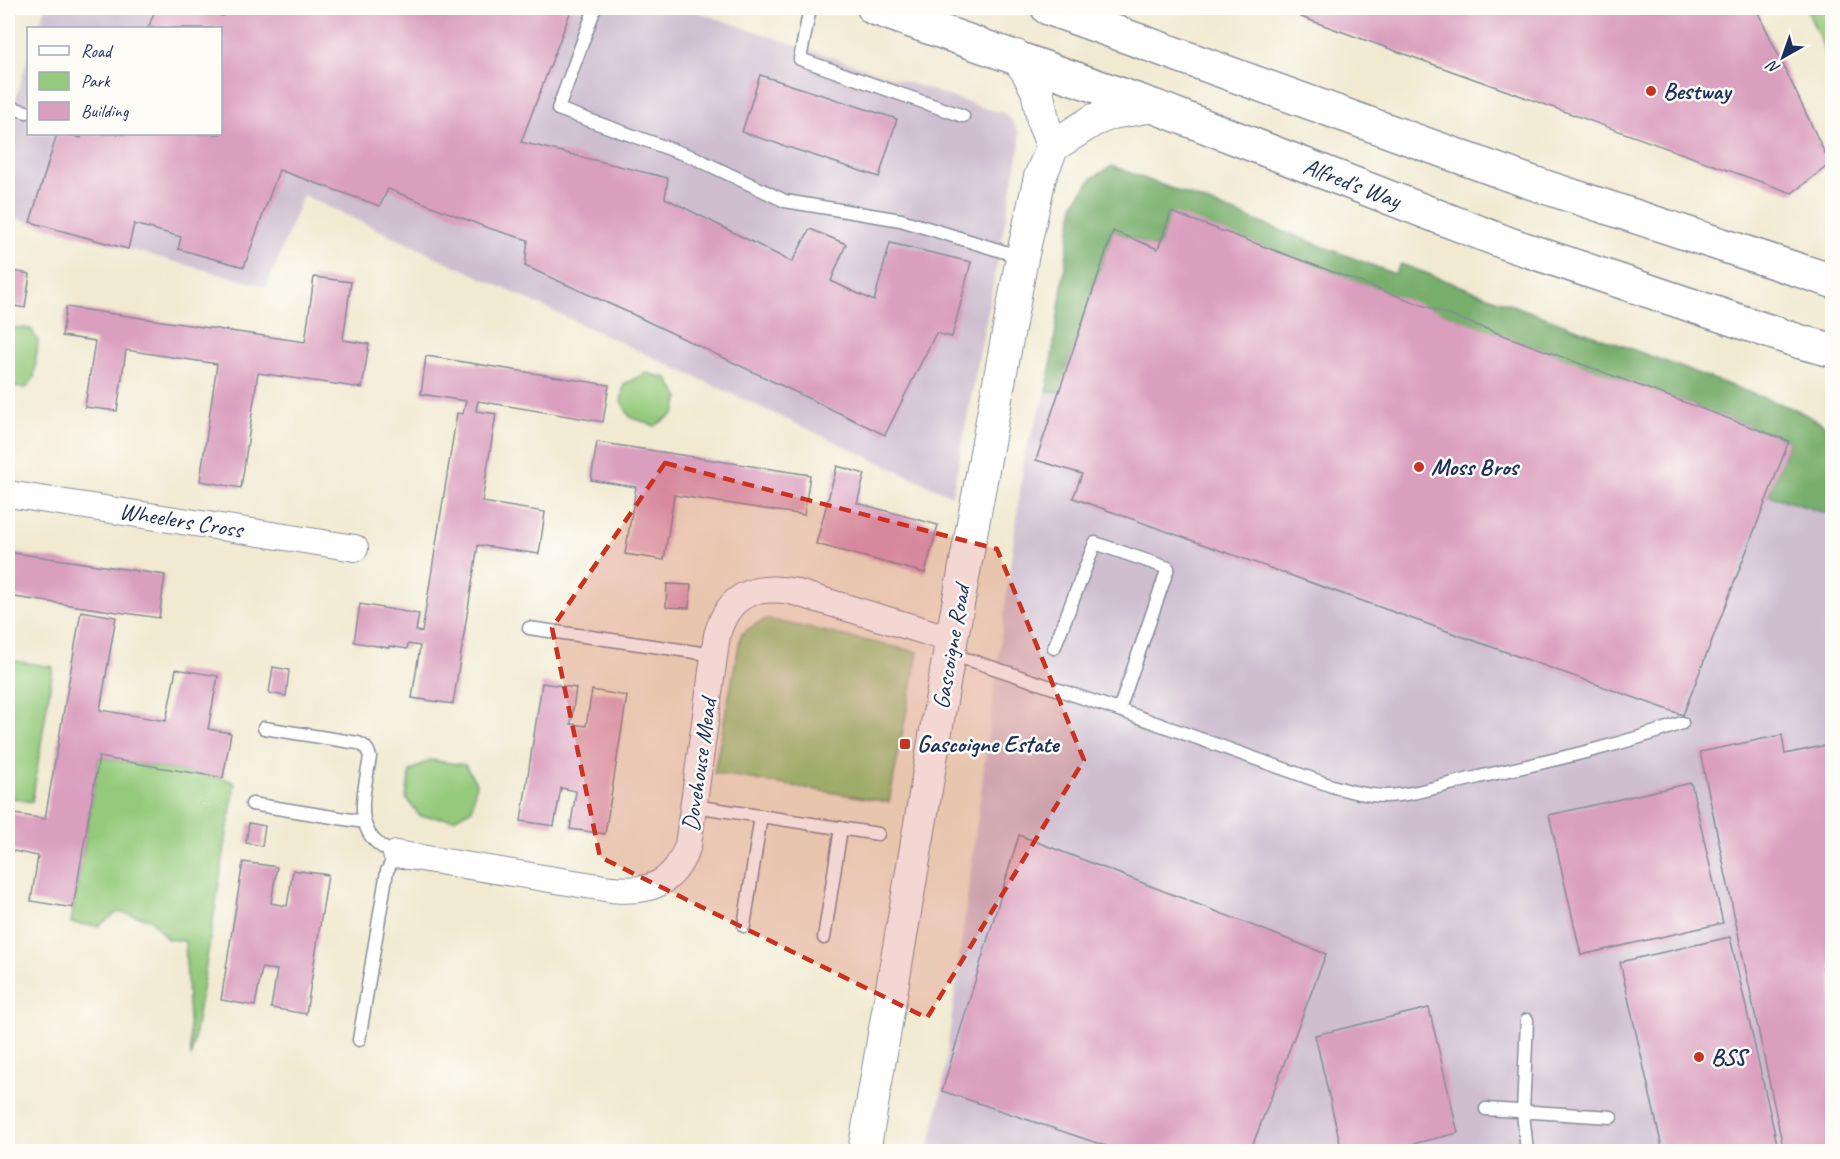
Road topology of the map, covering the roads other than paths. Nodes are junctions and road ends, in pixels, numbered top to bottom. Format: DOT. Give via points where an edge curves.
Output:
graph roads {
  1 [pos="595,8"];
  2 [pos="810,8"];
  3 [pos="874,8"];
  4 [pos="1048,8"];
  5 [pos="1109,19"];
  6 [pos="1016,56"];
  7 [pos="1153,106"];
  8 [pos="8,107"];
  9 [pos="27,112"];
  10 [pos="963,116"];
  11 [pos="1053,147"];
  12 [pos="1022,258"];
  13 [pos="1833,281"];
  14 [pos="1833,350"];
  15 [pos="8,494"];
  16 [pos="355,548"];
  17 [pos="529,628"];
  18 [pos="951,646"];
  19 [pos="1054,648"];
  20 [pos="715,655"];
  21 [pos="1119,710"];
  22 [pos="1682,723"];
  23 [pos="264,728"];
  24 [pos="252,804"];
  25 [pos="694,806"];
  26 [pos="761,816"];
  27 [pos="364,822"];
  28 [pos="841,828"];
  29 [pos="878,834"];
  30 [pos="396,854"];
  31 [pos="744,926"];
  32 [pos="824,938"];
  33 [pos="1527,1020"];
  34 [pos="359,1040"];
  35 [pos="1486,1109"];
  36 [pos="1523,1112"];
  37 [pos="1611,1117"];
  38 [pos="864,1152"];
  39 [pos="1527,1152"];
  1 -- 12 [label="lane" via="558,109 695,158 785,201 901,220"];
  2 -- 10 [label="lane" via="800,59"];
  3 -- 6 [label="highway, Alfred's Way"];
  4 -- 5 [label="highway"];
  5 -- 13 [label="highway" via="1530,182"];
  6 -- 7 [label="highway, Alfred's Way"];
  6 -- 11 [label="street" via="1037,90"];
  7 -- 11 [label="street" via="1094,120"];
  7 -- 14 [label="highway, Alfred's Way" via="1509,244"];
  8 -- 9 [label="lane"];
  11 -- 12 [label="street, Gascoigne Road" via="1040,177"];
  12 -- 18 [label="street, Gascoigne Road"];
  15 -- 16 [label="street, Wheelers Cross"];
  17 -- 20 [label="lane"];
  18 -- 20 [label="street, Dovehouse Mead" via="791,591 765,589 732,603 721,622"];
  18 -- 21 [label="lane" via="981,664"];
  18 -- 38 [label="street, Gascoigne Road"];
  19 -- 21 [label="lane" via="1095,543 1168,568"];
  20 -- 25 [label="street, Dovehouse Mead"];
  21 -- 22 [label="lane" via="1332,786 1379,796 1591,752"];
  23 -- 27 [label="lane" via="364,746 370,757 362,810"];
  24 -- 27 [label="lane"];
  25 -- 26 [label="lane"];
  25 -- 30 [label="street, Dovehouse Mead" via="688,845 677,869 654,887 641,890 611,889"];
  26 -- 28 [label="lane"];
  26 -- 31 [label="lane"];
  27 -- 30 [label="lane, Dovehouse Mead" via="376,842"];
  28 -- 29 [label="lane"];
  28 -- 32 [label="lane"];
  30 -- 34 [label="lane" via="386,875"];
  33 -- 36 [label="lane"];
  35 -- 36 [label="lane"];
  36 -- 37 [label="lane"];
  36 -- 39 [label="lane"];
}
